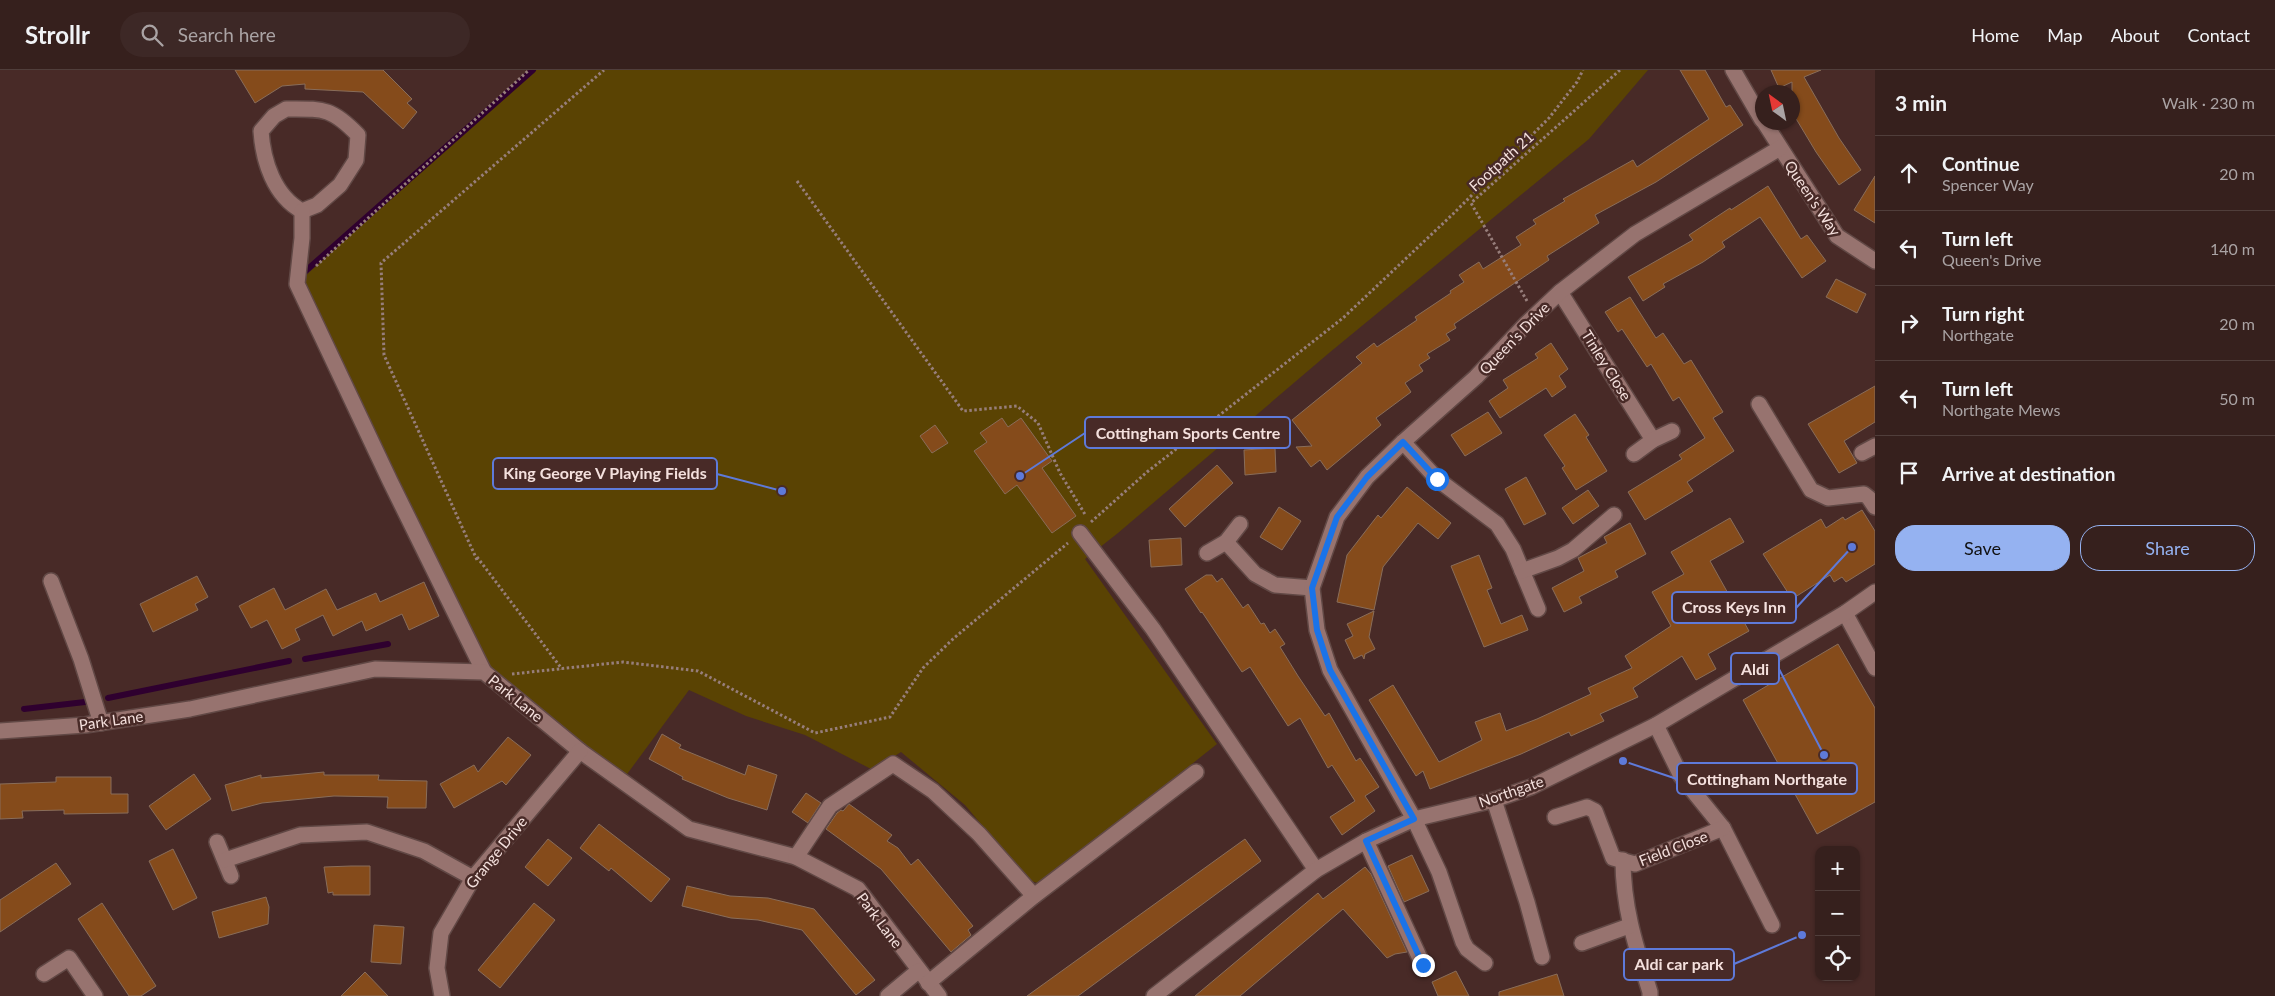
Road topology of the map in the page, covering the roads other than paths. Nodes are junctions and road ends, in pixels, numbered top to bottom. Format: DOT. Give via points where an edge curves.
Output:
graph roads {
  1 [pos="1733,70"];
  2 [pos="1755,107"];
  3 [pos="1769,130"];
  4 [pos="1780,148"];
  5 [pos="302,211"];
  6 [pos="1875,261"];
  7 [pos="1560,292"];
  8 [pos="1759,404"];
  9 [pos="1672,431"];
  10 [pos="1653,440"];
  11 [pos="1403,442"];
  12 [pos="1634,454"];
  13 [pos="1875,507"];
  14 [pos="1614,515"];
  15 [pos="1240,524"];
  16 [pos="1085,528"];
  17 [pos="1226,542"];
  18 [pos="1207,553"];
  19 [pos="1522,571"];
  20 [pos="51,581"];
  21 [pos="1312,588"];
  22 [pos="1875,592"];
  23 [pos="1538,609"];
  24 [pos="1845,613"];
  25 [pos="1875,668"];
  26 [pos="486,674"];
  27 [pos="101,723"];
  28 [pos="1656,725"];
  29 [pos="0,731"];
  30 [pos="580,751"];
  31 [pos="1196,772"];
  32 [pos="1494,800"];
  33 [pos="1555,816"];
  34 [pos="1414,819"];
  35 [pos="1723,828"];
  36 [pos="1366,841"];
  37 [pos="217,842"];
  38 [pos="796,857"];
  39 [pos="225,860"];
  40 [pos="1622,860"];
  41 [pos="1316,870"];
  42 [pos="232,876"];
  43 [pos="473,878"];
  44 [pos="1034,896"];
  45 [pos="1772,925"];
  46 [pos="1629,926"];
  47 [pos="1582,943"];
  48 [pos="1542,957"];
  49 [pos="1485,963"];
  50 [pos="1423,965"];
  51 [pos="918,971"];
  52 [pos="44,974"];
  53 [pos="928,983"];
  54 [pos="95,996"];
  55 [pos="442,996"];
  56 [pos="888,996"];
  57 [pos="939,996"];
  58 [pos="1154,996"];
  59 [pos="1650,996"];
  1 -- 2 [label="street, Queen's Way"];
  3 -- 4 [label="street, Queen's Way"];
  4 -- 6 [label="street, Queen's Way" via="1837,236"];
  4 -- 7 [label="street, Queen's Drive" via="1635,234"];
  5 -- 5 [label="street" via="290,204 273,180 262,150 261,131 274,116 286,109 323,109 342,118 358,135 356,160 340,185 317,205"];
  5 -- 26 [label="street" via="297,284"];
  7 -- 10 [label="street, Tinley Close"];
  7 -- 11 [label="street, Queen's Drive" via="1476,377"];
  8 -- 13 [label="street" via="1811,490 1828,498 1864,494"];
  9 -- 10 [label="street"];
  10 -- 12 [label="street"];
  11 -- 19 [label="street" via="1437,479 1497,524 1513,548"];
  11 -- 21 [label="street, Queen's Drive" via="1367,477 1337,517"];
  14 -- 19 [label="street" via="1585,542 1558,558"];
  15 -- 17 [label="street"];
  16 -- 41 [label="street"];
  17 -- 18 [label="street"];
  17 -- 21 [label="street" via="1256,574 1275,585"];
  19 -- 23 [label="street"];
  20 -- 27 [label="street" via="78,650"];
  21 -- 34 [label="street, Queen's Drive" via="1317,630 1330,670"];
  22 -- 24 [label="street, Northgate"];
  24 -- 25 [label="street"];
  24 -- 28 [label="street, Northgate"];
  26 -- 27 [label="street, Park Lane" via="376,669"];
  26 -- 30 [label="street, Park Lane"];
  27 -- 29 [label="street, Park Lane"];
  28 -- 32 [label="street, Northgate" via="1531,787"];
  28 -- 35 [label="street" via="1682,776"];
  30 -- 38 [label="street, Park Lane" via="689,829"];
  30 -- 43 [label="street, Grange Drive"];
  31 -- 44 [label="street"];
  32 -- 34 [label="street, Northgate"];
  32 -- 48 [label="street"];
  33 -- 40 [label="street, Field Close" via="1587,807 1595,811 1613,858"];
  34 -- 36 [label="street, Northgate"];
  34 -- 49 [label="street, Queen's Drive" via="1440,872 1463,942"];
  35 -- 40 [label="street, Field Close" via="1635,864"];
  35 -- 45 [label="street"];
  36 -- 41 [label="street, Northgate"];
  36 -- 50 [label="street"];
  37 -- 39 [label="street"];
  38 -- 44 [label="street" via="830,806 893,764 933,791 979,834"];
  38 -- 51 [label="street, Park Lane" via="858,889"];
  39 -- 42 [label="street"];
  39 -- 43 [label="street" via="300,835 366,832 424,851"];
  40 -- 46 [label="street, Field Close"];
  41 -- 58 [label="street, Northgate"];
  43 -- 55 [label="street, Grange Drive" via="441,934 437,968"];
  44 -- 53 [label="street"];
  46 -- 47 [label="street"];
  46 -- 59 [label="street, Field Close"];
  51 -- 53 [label="street, Park Lane"];
  51 -- 56 [label="street"];
  52 -- 54 [label="street" via="69,958"];
  53 -- 57 [label="street, Park Lane"];
}
